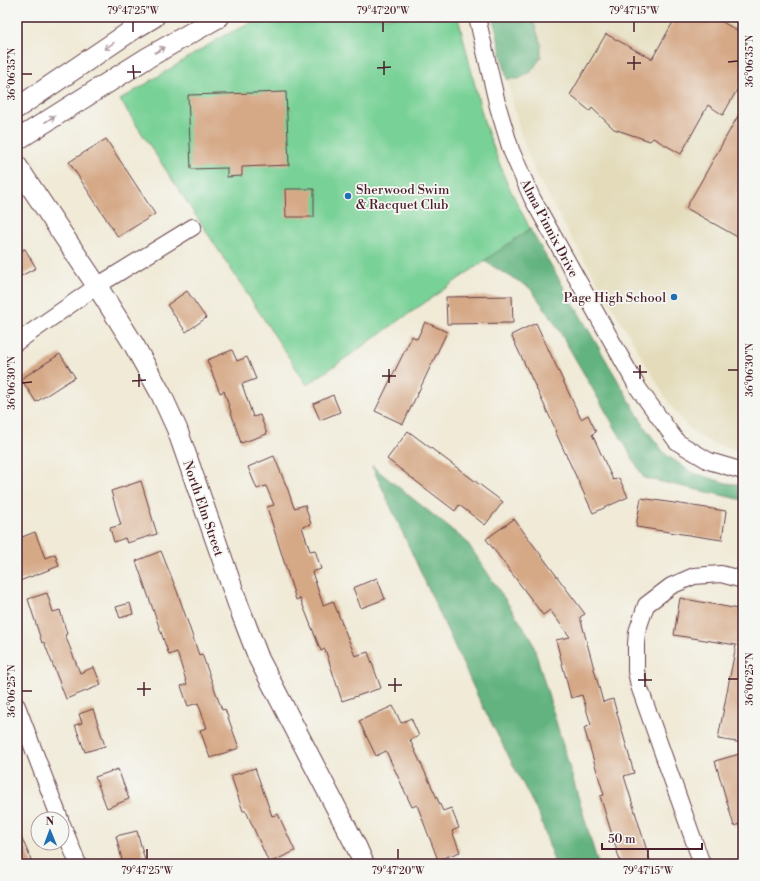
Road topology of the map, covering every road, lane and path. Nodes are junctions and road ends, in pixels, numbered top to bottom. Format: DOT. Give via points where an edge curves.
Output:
graph roads {
  1 [pos="154,17"];
  2 [pos="219,17"];
  3 [pos="477,17"];
  4 [pos="17,108"];
  5 [pos="17,140"];
  6 [pos="17,166"];
  7 [pos="193,226"];
  8 [pos="97,286"];
  9 [pos="17,342"];
  10 [pos="743,471"];
  11 [pos="743,580"];
  12 [pos="17,706"];
  13 [pos="57,811"];
  14 [pos="70,844"];
  15 [pos="78,864"];
  16 [pos="364,864"];
  17 [pos="702,864"];
  1 -- 4 [label="main road, one-way"];
  5 -- 2 [label="main road, one-way" via="147,58"];
  3 -- 10 [label="street, Alma Pinnix Drive" via="511,150 532,198 638,388 677,442 709,461"];
  6 -- 8 [label="main road, North Elm Street"];
  7 -- 8 [label="street"];
  8 -- 9 [label="street"];
  8 -- 16 [label="main road, North Elm Street" via="161,394 177,429 259,659"];
  11 -- 17 [label="street" via="721,574 694,576 671,586 646,605 637,632 636,671 639,686"];
  12 -- 13 [label="street"];
  14 -- 15 [label="street"];
}
